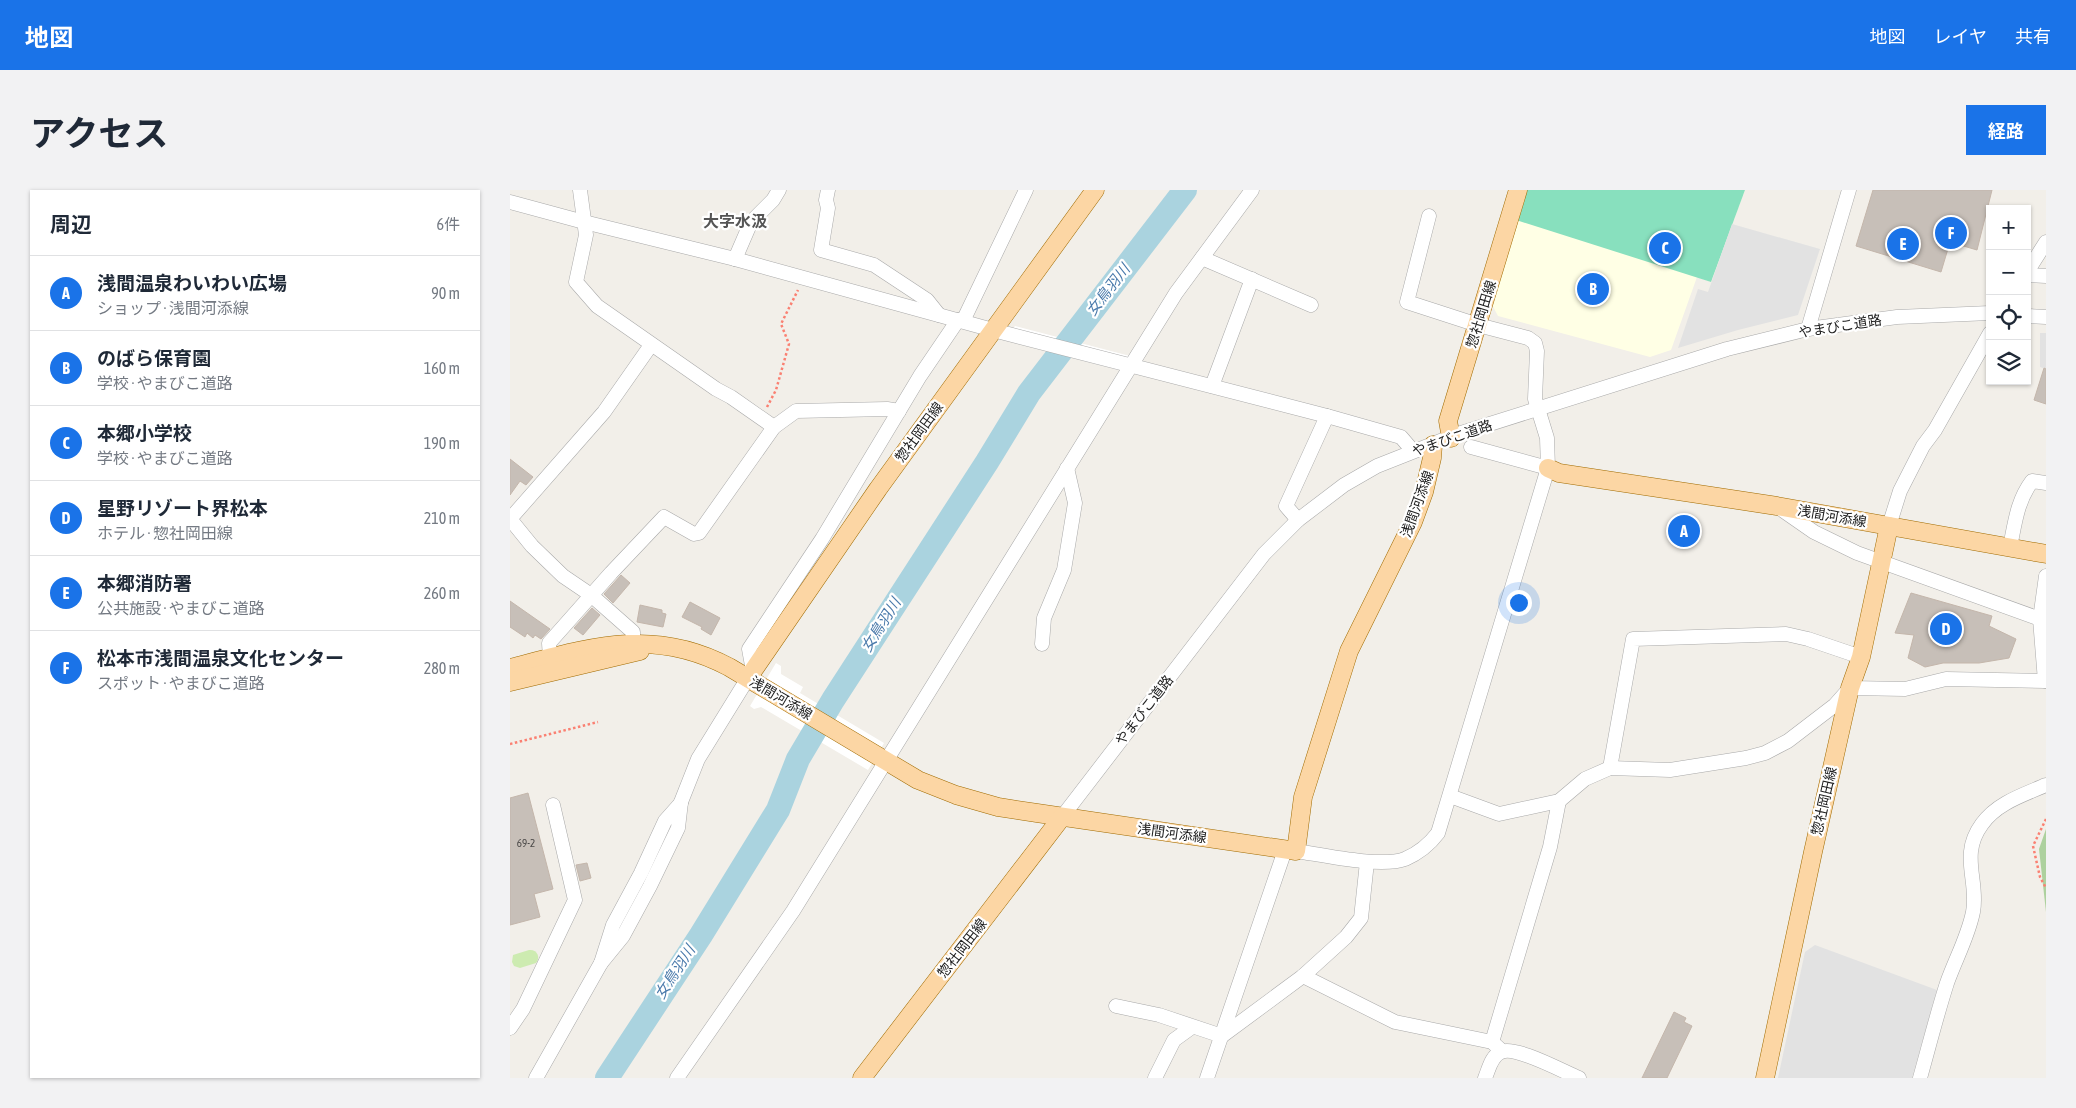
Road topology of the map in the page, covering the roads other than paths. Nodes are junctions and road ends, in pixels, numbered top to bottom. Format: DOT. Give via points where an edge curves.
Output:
graph roads {
  1 [pos="580,190"];
  2 [pos="779,190"];
  3 [pos="828,190"];
  4 [pos="1026,190"];
  5 [pos="1095,190"];
  6 [pos="1252,190"];
  7 [pos="1518,190"];
  8 [pos="1850,190"];
  9 [pos="510,202"];
  10 [pos="1429,216"];
  11 [pos="584,222"];
  12 [pos="2046,242"];
  13 [pos="1202,258"];
  14 [pos="735,259"];
  15 [pos="2031,267"];
  16 [pos="2031,274"];
  17 [pos="2046,276"];
  18 [pos="1252,279"];
  19 [pos="1311,304"];
  20 [pos="1986,313"];
  21 [pos="939,315"];
  22 [pos="2031,316"];
  23 [pos="2046,317"];
  24 [pos="961,321"];
  25 [pos="1478,325"];
  26 [pos="1808,329"];
  27 [pos="992,330"];
  28 [pos="1986,340"];
  29 [pos="651,345"];
  30 [pos="1127,364"];
  31 [pos="1212,386"];
  32 [pos="1538,410"];
  33 [pos="899,411"];
  34 [pos="1327,416"];
  35 [pos="774,427"];
  36 [pos="1451,438"];
  37 [pos="1433,444"];
  38 [pos="1471,447"];
  39 [pos="1413,451"];
  40 [pos="1068,468"];
  41 [pos="1548,468"];
  42 [pos="2046,483"];
  43 [pos="1777,506"];
  44 [pos="510,519"];
  45 [pos="1298,520"];
  46 [pos="1889,526"];
  47 [pos="2010,547"];
  48 [pos="2046,554"];
  49 [pos="1880,562"];
  50 [pos="2046,576"];
  51 [pos="591,595"];
  52 [pos="2043,619"];
  53 [pos="633,642"];
  54 [pos="657,644"];
  55 [pos="1042,644"];
  56 [pos="1860,657"];
  57 [pos="550,658"];
  58 [pos="510,668"];
  59 [pos="755,679"];
  60 [pos="2045,681"];
  61 [pos="510,682"];
  62 [pos="1850,688"];
  63 [pos="882,759"];
  64 [pos="1610,768"];
  65 [pos="2046,785"];
  66 [pos="1450,796"];
  67 [pos="1559,802"];
  68 [pos="553,805"];
  69 [pos="1062,817"];
  70 [pos="1291,850"];
  71 [pos="1367,862"];
  72 [pos="1303,976"];
  73 [pos="1116,1006"];
  74 [pos="1192,1027"];
  75 [pos="510,1028"];
  76 [pos="1222,1036"];
  77 [pos="1497,1047"];
  78 [pos="536,1078"];
  79 [pos="676,1078"];
  80 [pos="862,1078"];
  81 [pos="1155,1078"];
  82 [pos="1207,1078"];
  83 [pos="1485,1078"];
  84 [pos="1579,1078"];
  85 [pos="1765,1078"];
  86 [pos="1920,1078"];
  1 -- 11 [label="street"];
  2 -- 14 [label="street" via="751,222"];
  3 -- 21 [label="street" via="822,250 874,265 927,300"];
  4 -- 24 [label="street"];
  5 -- 27 [label="main road, 惣社岡田線"];
  6 -- 13 [label="street"];
  7 -- 25 [label="main road, 惣社岡田線"];
  8 -- 26 [label="street"];
  9 -- 11 [label="street"];
  10 -- 25 [label="street" via="1407,302"];
  11 -- 14 [label="street"];
  11 -- 29 [label="street" via="586,235 576,282 598,306"];
  12 -- 15 [label="street"];
  13 -- 18 [label="street"];
  13 -- 30 [label="street"];
  14 -- 21 [label="street"];
  16 -- 17 [label="street"];
  18 -- 19 [label="street"];
  18 -- 31 [label="street"];
  20 -- 26 [label="street, やまびこ道路" via="1897,317"];
  21 -- 24 [label="street"];
  22 -- 23 [label="street"];
  24 -- 27 [label="street"];
  24 -- 33 [label="street" via="920,376"];
  25 -- 32 [label="street" via="1528,338 1535,343 1535,399"];
  25 -- 36 [label="main road, 惣社岡田線" via="1448,421"];
  26 -- 32 [label="street, やまびこ道路" via="1727,350"];
  27 -- 30 [label="street"];
  27 -- 59 [label="main road, 惣社岡田線" via="878,489"];
  28 -- 46 [label="street" via="1923,446 1900,491"];
  29 -- 35 [label="street"];
  29 -- 44 [label="street" via="604,412"];
  30 -- 31 [label="street"];
  30 -- 40 [label="street"];
  31 -- 34 [label="street"];
  32 -- 36 [label="street, やまびこ道路"];
  32 -- 41 [label="street" via="1548,438"];
  33 -- 35 [label="street" via="796,411"];
  33 -- 59 [label="street" via="822,539 749,649"];
  34 -- 39 [label="street" via="1401,436"];
  34 -- 45 [label="street" via="1286,506"];
  35 -- 51 [label="street" via="699,532 694,534 664,517"];
  36 -- 37 [label="street, やまびこ道路"];
  37 -- 39 [label="street, やまびこ道路"];
  37 -- 70 [label="main road, 浅間河添線" via="1426,484 1413,522 1349,650 1303,797"];
  38 -- 41 [label="street, 浅間河添線"];
  39 -- 45 [label="street, やまびこ道路" via="1344,484"];
  40 -- 55 [label="street" via="1074,503 1064,570 1044,618"];
  40 -- 63 [label="street"];
  41 -- 43 [label="main road, 浅間河添線" via="1559,473"];
  41 -- 66 [label="street"];
  42 -- 47 [label="street" via="2032,481 2024,492"];
  43 -- 46 [label="main road, 浅間河添線"];
  43 -- 49 [label="street" via="1814,532"];
  44 -- 51 [label="street" via="563,576"];
  45 -- 69 [label="street, やまびこ道路" via="1264,554"];
  46 -- 47 [label="main road, 浅間河添線"];
  46 -- 49 [label="main road, 惣社岡田線"];
  47 -- 48 [label="main road, 浅間河添線"];
  49 -- 52 [label="street"];
  49 -- 56 [label="main road, 惣社岡田線"];
  50 -- 52 [label="street"];
  51 -- 53 [label="street" via="633,632"];
  51 -- 57 [label="street" via="549,643"];
  52 -- 60 [label="street"];
  53 -- 54 [label="main road, 浅間河添線"];
  53 -- 57 [label="main road, 浅間河添線" via="591,647"];
  54 -- 59 [label="main road, 浅間河添線" via="709,656"];
  54 -- 61 [label="main road" via="633,654"];
  56 -- 62 [label="main road, 惣社岡田線"];
  56 -- 64 [label="street" via="1786,634 1633,638"];
  57 -- 58 [label="main road, 浅間河添線"];
  59 -- 63 [label="main road, 浅間河添線"];
  59 -- 78 [label="street" via="698,759 681,802 665,821 612,925 601,963"];
  60 -- 62 [label="street" via="1946,679 1904,689"];
  62 -- 64 [label="street" via="1834,705 1788,741 1765,754 1670,770"];
  62 -- 85 [label="main road, 惣社岡田線"];
  63 -- 69 [label="main road, 浅間河添線" via="918,780 956,795 998,807"];
  63 -- 79 [label="street" via="793,911"];
  64 -- 67 [label="street" via="1585,779"];
  65 -- 86 [label="street" via="1993,812 1981,825 1974,840 1970,854 1974,909 1947,983"];
  66 -- 67 [label="street" via="1499,814"];
  66 -- 71 [label="street" via="1438,833 1430,844 1403,860"];
  67 -- 77 [label="street"];
  68 -- 75 [label="street" via="575,900 523,1009"];
  69 -- 70 [label="main road, 浅間河添線"];
  69 -- 80 [label="main road, 惣社岡田線"];
  70 -- 71 [label="street"];
  70 -- 76 [label="street"];
  71 -- 72 [label="street" via="1360,918 1346,938"];
  72 -- 76 [label="street"];
  72 -- 77 [label="street" via="1395,1022"];
  73 -- 74 [label="street" via="1159,1015"];
  74 -- 76 [label="street"];
  74 -- 81 [label="street" via="1174,1040"];
  76 -- 82 [label="street"];
  77 -- 83 [label="street"];
  77 -- 84 [label="street"];
}
